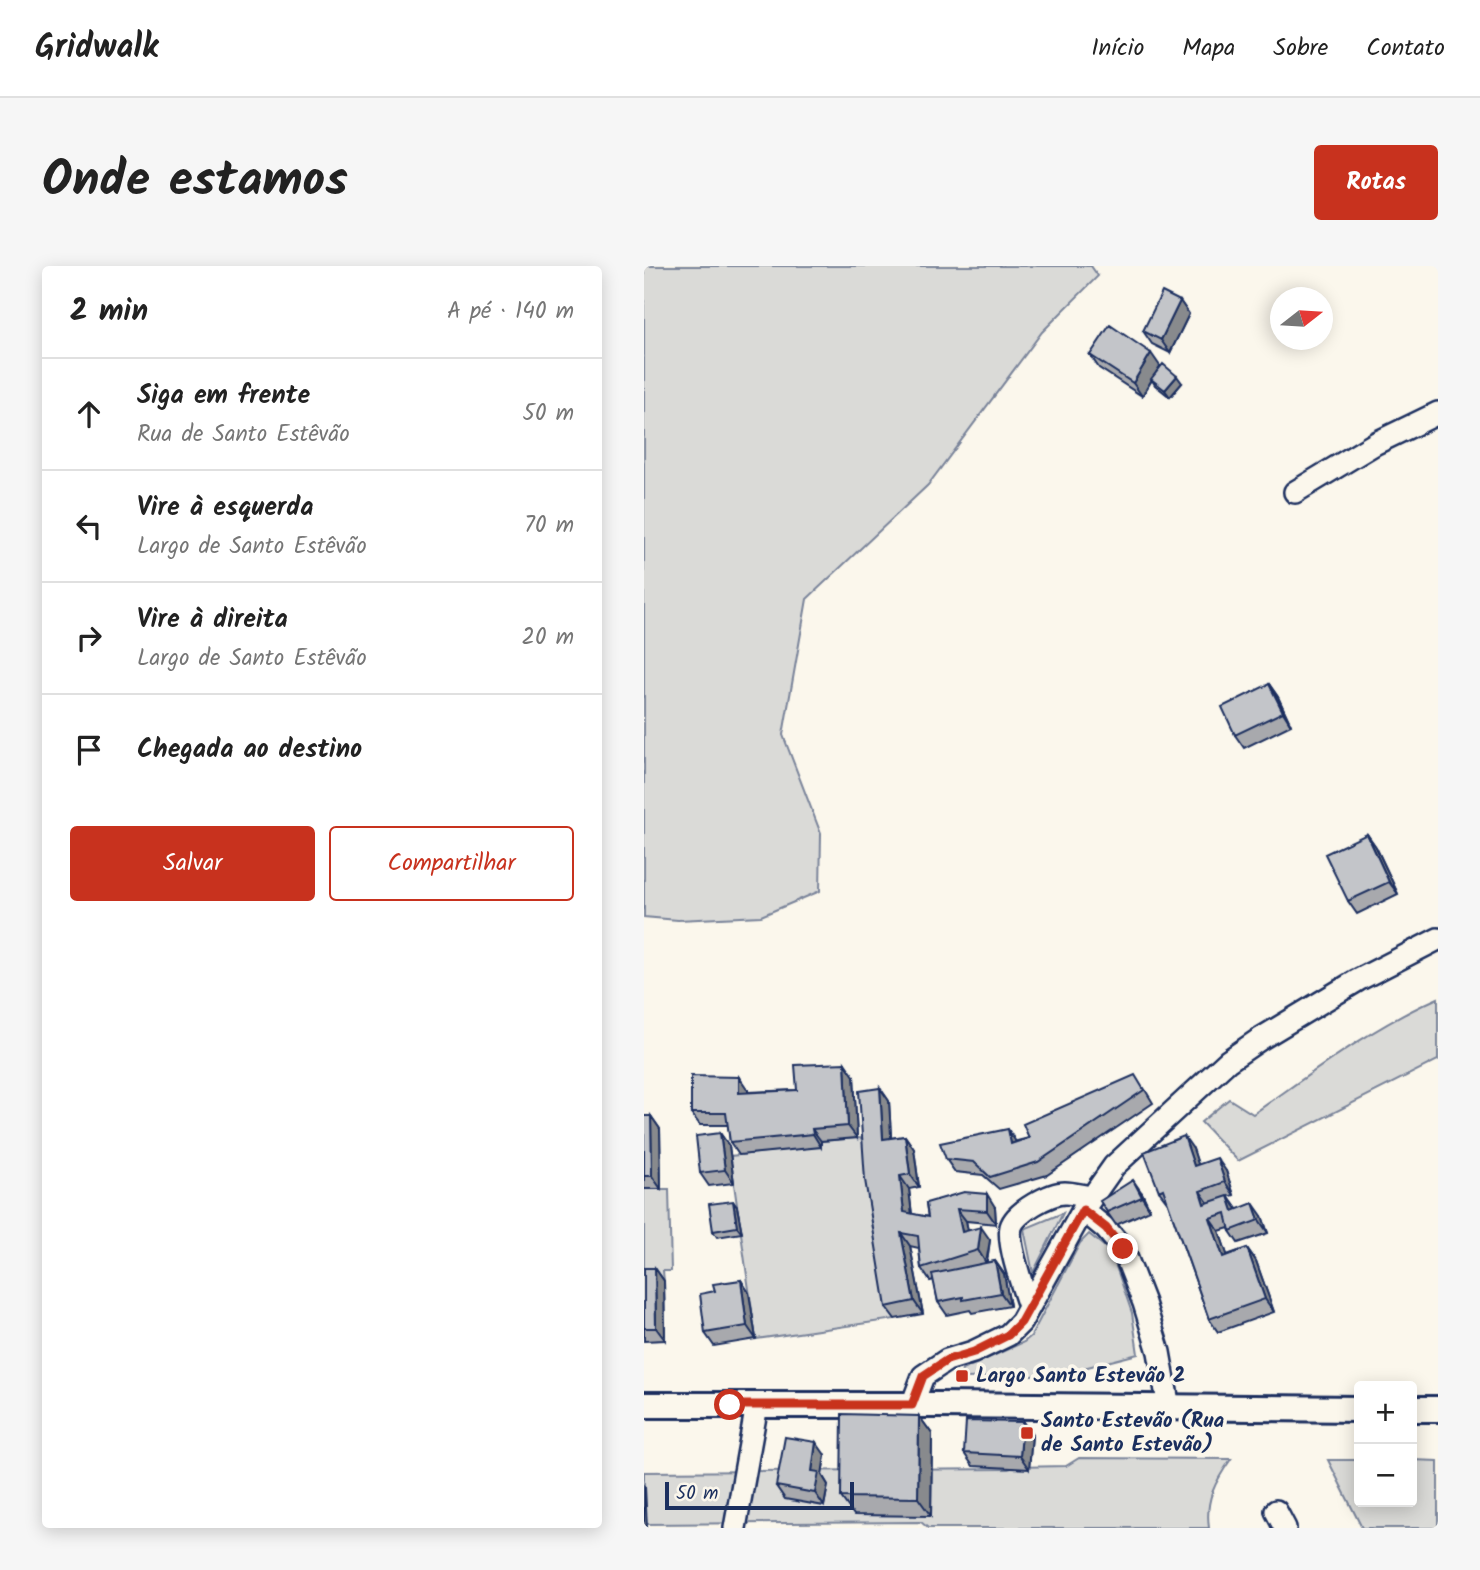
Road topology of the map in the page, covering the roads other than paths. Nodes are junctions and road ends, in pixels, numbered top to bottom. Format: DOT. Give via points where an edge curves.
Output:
graph roads {
  1 [pos="1438,414"];
  2 [pos="1295,492"];
  3 [pos="1438,939"];
  4 [pos="1087,1204"];
  5 [pos="1029,1306"];
  6 [pos="644,1405"];
  7 [pos="757,1405"];
  8 [pos="912,1405"];
  9 [pos="1169,1408"];
  10 [pos="1354,1409"];
  11 [pos="1417,1409"];
  12 [pos="1438,1409"];
  13 [pos="735,1528"];
  1 -- 2 [label="street" via="1376,443"];
  3 -- 4 [label="street" via="1358,980 1228,1061 1114,1166"];
  4 -- 5 [label="street"];
  4 -- 5 [label="street" via="1057,1194 1014,1221 1018,1273"];
  4 -- 9 [label="street" via="1123,1249 1159,1352"];
  5 -- 8 [label="street" via="1008,1335 947,1360 923,1376"];
  6 -- 7 [label="street"];
  7 -- 8 [label="street"];
  7 -- 13 [label="street"];
  8 -- 9 [label="street"];
  9 -- 10 [label="street"];
  11 -- 12 [label="street"];
}
